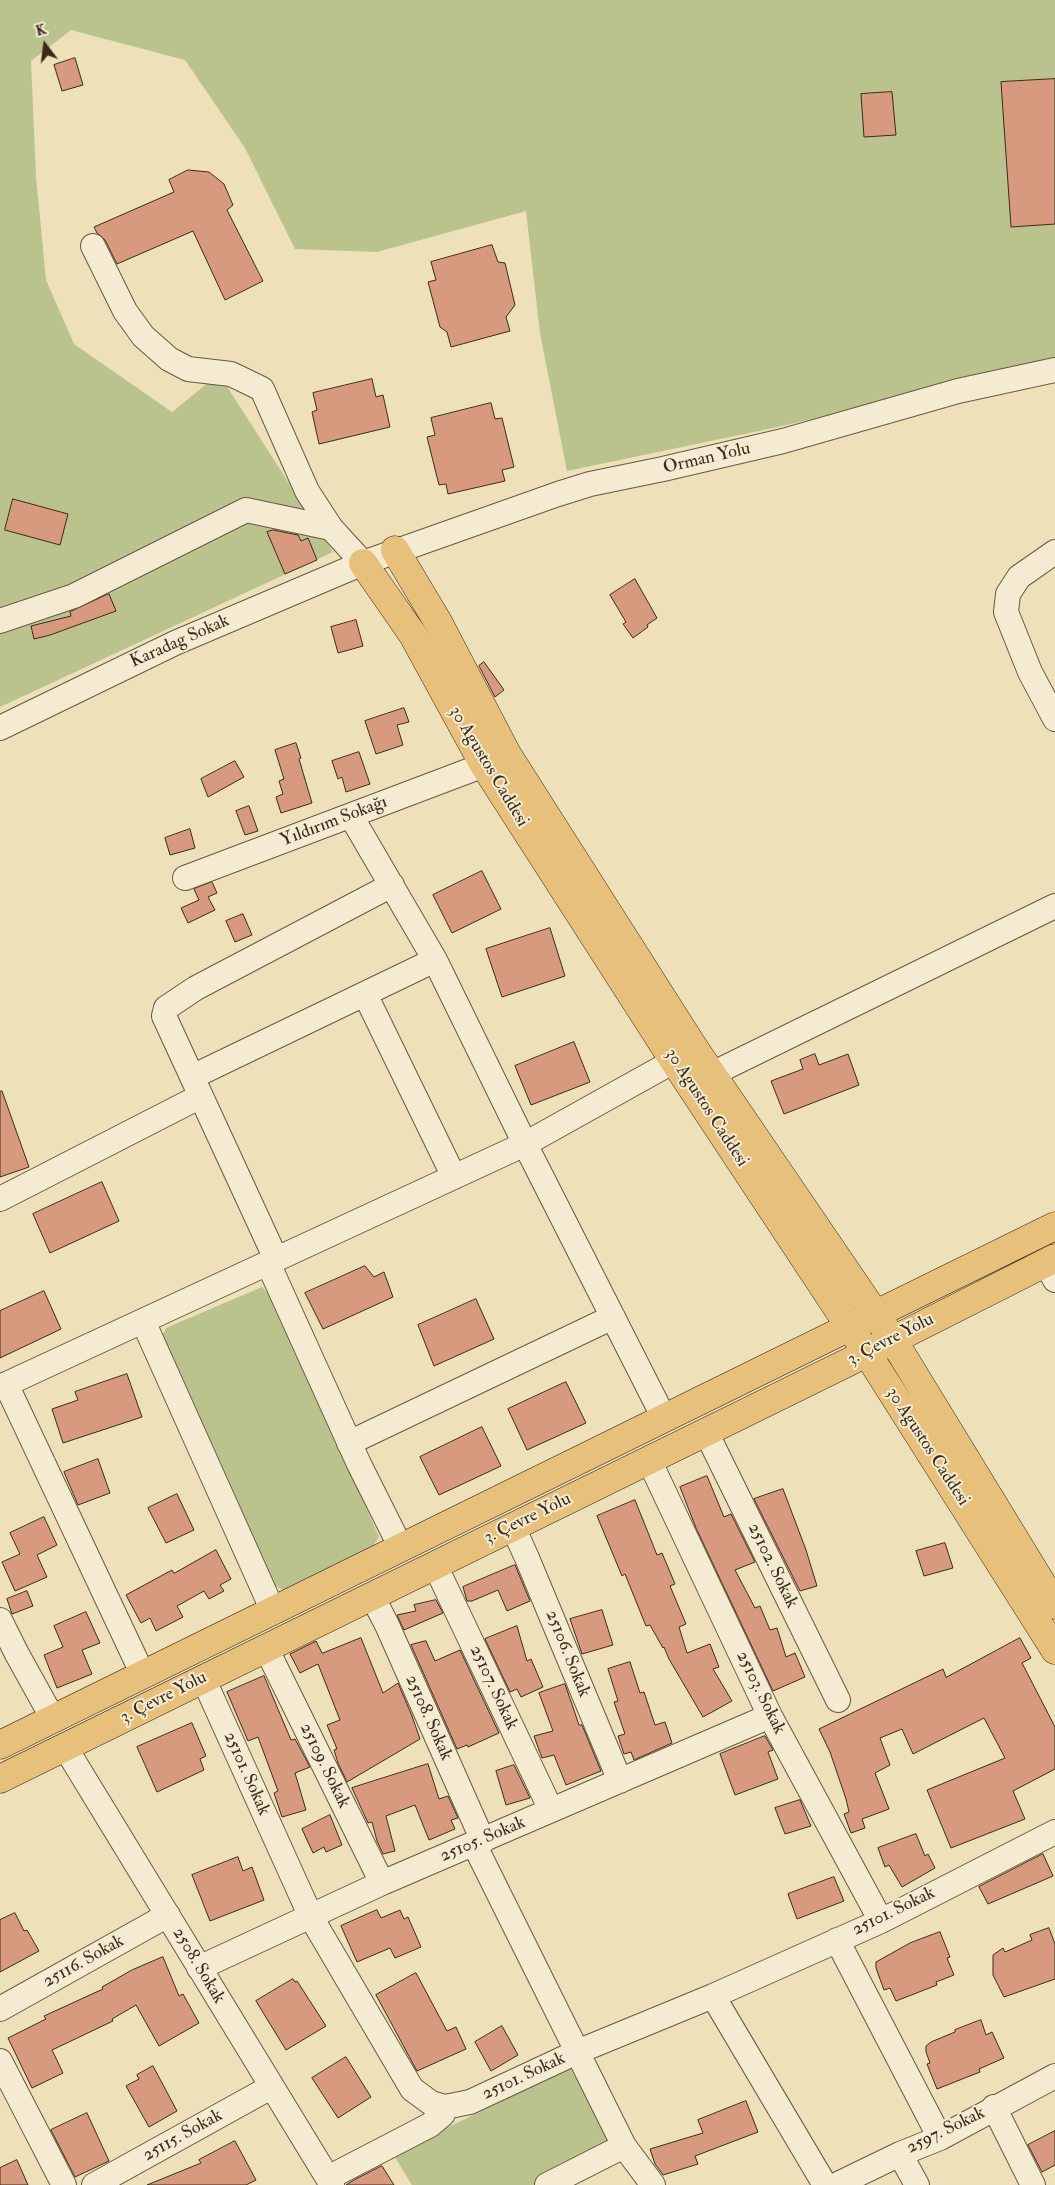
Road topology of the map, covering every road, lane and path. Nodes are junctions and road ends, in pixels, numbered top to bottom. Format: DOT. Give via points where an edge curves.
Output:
graph roads {
  1 [pos="93,246"];
  2 [pos="1055,370"];
  3 [pos="331,528"];
  4 [pos="395,550"];
  5 [pos="1055,552"];
  6 [pos="364,563"];
  7 [pos="0,621"];
  8 [pos="1055,719"];
  9 [pos="0,728"];
  10 [pos="484,765"];
  11 [pos="351,816"];
  12 [pos="184,878"];
  13 [pos="392,885"];
  14 [pos="1055,906"];
  15 [pos="435,960"];
  16 [pos="365,994"];
  17 [pos="674,1061"];
  18 [pos="712,1074"];
  19 [pos="196,1086"];
  20 [pos="525,1144"];
  21 [pos="454,1177"];
  22 [pos="0,1199"];
  23 [pos="1055,1226"];
  24 [pos="272,1261"];
  25 [pos="1052,1267"];
  26 [pos="875,1314"];
  27 [pos="613,1317"];
  28 [pos="143,1321"];
  29 [pos="850,1327"];
  30 [pos="893,1340"];
  31 [pos="867,1353"];
  32 [pos="3,1385"];
  33 [pos="664,1418"];
  34 [pos="706,1432"];
  35 [pos="349,1443"];
  36 [pos="649,1460"];
  37 [pos="513,1527"];
  38 [pos="401,1548"];
  39 [pos="435,1565"];
  40 [pos="372,1596"];
  41 [pos="1054,1599"];
  42 [pos="273,1611"];
  43 [pos="0,1620"];
  44 [pos="266,1648"];
  45 [pos="1055,1650"];
  46 [pos="143,1674"];
  47 [pos="203,1678"];
  48 [pos="838,1700"];
  49 [pos="770,1716"];
  50 [pos="53,1719"];
  51 [pos="0,1745"];
  52 [pos="65,1747"];
  53 [pos="0,1779"];
  54 [pos="620,1781"];
  55 [pos="551,1810"];
  56 [pos="1055,1832"];
  57 [pos="479,1842"];
  58 [pos="382,1883"];
  59 [pos="168,1915"];
  60 [pos="311,1917"];
  61 [pos="881,1921"];
  62 [pos="837,1940"];
  63 [pos="199,1968"];
  64 [pos="713,1996"];
  65 [pos="0,2009"];
  66 [pos="577,2052"];
  67 [pos="0,2061"];
  68 [pos="1055,2076"];
  69 [pos="271,2086"];
  70 [pos="445,2107"];
  71 [pos="994,2108"];
  72 [pos="940,2138"];
  73 [pos="624,2146"];
  74 [pos="900,2154"];
  75 [pos="330,2182"];
  76 [pos="64,2185"];
  77 [pos="94,2185"];
  78 [pos="546,2185"];
  79 [pos="652,2185"];
  80 [pos="825,2185"];
  81 [pos="836,2185"];
  82 [pos="917,2185"];
  83 [pos="1033,2185"];
  1 -- 3 [label="street" via="125,311 143,336 169,359 188,369 231,374 262,389 307,491"];
  2 -- 4 [label="street, Orman Yolu" via="958,391 783,441 590,484"];
  3 -- 6 [label="street"];
  3 -- 7 [label="street" via="246,510 74,596"];
  4 -- 6 [label="street, Orman Yolu"];
  4 -- 18 [label="main road, 30 Agustos Caddesi" via="438,622 507,754"];
  5 -- 8 [label="street" via="1019,577 1008,594 1006,612 1030,672"];
  6 -- 9 [label="street, Karadag Sokak" via="175,643"];
  6 -- 10 [label="main road, 30 Agustos Caddesi" via="413,635"];
  10 -- 11 [label="street, Yıldırım Sokağı"];
  10 -- 17 [label="main road, 30 Agustos Caddesi"];
  11 -- 12 [label="street, Yıldırım Sokağı"];
  11 -- 13 [label="street"];
  13 -- 15 [label="street"];
  13 -- 19 [label="street" via="196,988 166,1008 164,1016"];
  14 -- 18 [label="street"];
  15 -- 16 [label="street"];
  15 -- 20 [label="street"];
  16 -- 19 [label="street"];
  16 -- 21 [label="street"];
  17 -- 20 [label="street"];
  17 -- 29 [label="main road, 30 Agustos Caddesi"];
  18 -- 26 [label="main road, 30 Agustos Caddesi"];
  19 -- 22 [label="street"];
  19 -- 24 [label="street"];
  20 -- 21 [label="street"];
  20 -- 27 [label="street"];
  21 -- 24 [label="street"];
  23 -- 26 [label="main road, 3. Çevre Yolu"];
  24 -- 28 [label="street"];
  24 -- 35 [label="street"];
  25 -- 30 [label="main road, 3. Çevre Yolu"];
  26 -- 29 [label="main road, 3. Çevre Yolu"];
  26 -- 30 [label="main road, 30 Agustos Caddesi"];
  27 -- 33 [label="street"];
  27 -- 35 [label="street"];
  28 -- 32 [label="street"];
  28 -- 42 [label="street"];
  29 -- 31 [label="main road, 30 Agustos Caddesi"];
  29 -- 33 [label="main road, 3. Çevre Yolu"];
  30 -- 31 [label="main road, 3. Çevre Yolu"];
  30 -- 41 [label="main road, 30 Agustos Caddesi"];
  31 -- 34 [label="main road, 3. Çevre Yolu"];
  31 -- 45 [label="main road, 30 Agustos Caddesi"];
  32 -- 46 [label="street"];
  33 -- 38 [label="main road, 3. Çevre Yolu"];
  34 -- 36 [label="main road, 3. Çevre Yolu"];
  34 -- 48 [label="street, 25102. Sokak"];
  35 -- 38 [label="street"];
  36 -- 37 [label="main road, 3. Çevre Yolu"];
  36 -- 49 [label="street, 25103. Sokak"];
  37 -- 39 [label="main road, 3. Çevre Yolu"];
  37 -- 54 [label="street, 25106. Sokak"];
  38 -- 42 [label="main road, 3. Çevre Yolu"];
  39 -- 40 [label="main road, 3. Çevre Yolu"];
  39 -- 55 [label="street, 25107. Sokak"];
  40 -- 44 [label="main road, 3. Çevre Yolu"];
  40 -- 57 [label="street, 25108. Sokak"];
  42 -- 46 [label="main road, 3. Çevre Yolu"];
  43 -- 50 [label="street"];
  44 -- 47 [label="main road, 3. Çevre Yolu"];
  44 -- 58 [label="street, 25109. Sokak"];
  46 -- 50 [label="main road, 3. Çevre Yolu"];
  47 -- 52 [label="main road, 3. Çevre Yolu"];
  47 -- 60 [label="street, 25101. Sokak"];
  49 -- 54 [label="street, 25105. Sokak"];
  49 -- 61 [label="street, 25103. Sokak"];
  50 -- 51 [label="main road, 3. Çevre Yolu"];
  52 -- 53 [label="main road, 3. Çevre Yolu"];
  52 -- 59 [label="street, 2508. Sokak"];
  54 -- 55 [label="street, 25105. Sokak"];
  55 -- 57 [label="street, 25105. Sokak"];
  56 -- 61 [label="street, 25101. Sokak"];
  57 -- 58 [label="street, 25105. Sokak"];
  57 -- 66 [label="street, 25108. Sokak"];
  58 -- 60 [label="street, 25105. Sokak"];
  59 -- 63 [label="street, 2508. Sokak"];
  59 -- 65 [label="street, 25116. Sokak"];
  60 -- 63 [label="street, 25105. Sokak"];
  60 -- 70 [label="street, 25101. Sokak" via="412,2090 431,2103"];
  61 -- 62 [label="street, 25101. Sokak"];
  62 -- 64 [label="street, 25101. Sokak"];
  62 -- 72 [label="street"];
  63 -- 69 [label="street, 2508. Sokak"];
  64 -- 66 [label="street, 25101. Sokak"];
  64 -- 80 [label="street"];
  66 -- 70 [label="street, 25101. Sokak" via="470,2102"];
  66 -- 73 [label="street, 25108. Sokak"];
  67 -- 76 [label="street"];
  68 -- 71 [label="street, 2597. Sokak"];
  69 -- 75 [label="street, 2508. Sokak"];
  69 -- 77 [label="street, 25115. Sokak"];
  70 -- 75 [label="street" via="443,2114 430,2125"];
  71 -- 72 [label="street, 2597. Sokak"];
  71 -- 83 [label="street"];
  72 -- 74 [label="street, 2597. Sokak"];
  73 -- 78 [label="street"];
  73 -- 79 [label="street, 25108. Sokak"];
  74 -- 81 [label="street, 2597. Sokak"];
  74 -- 82 [label="street"];
}
